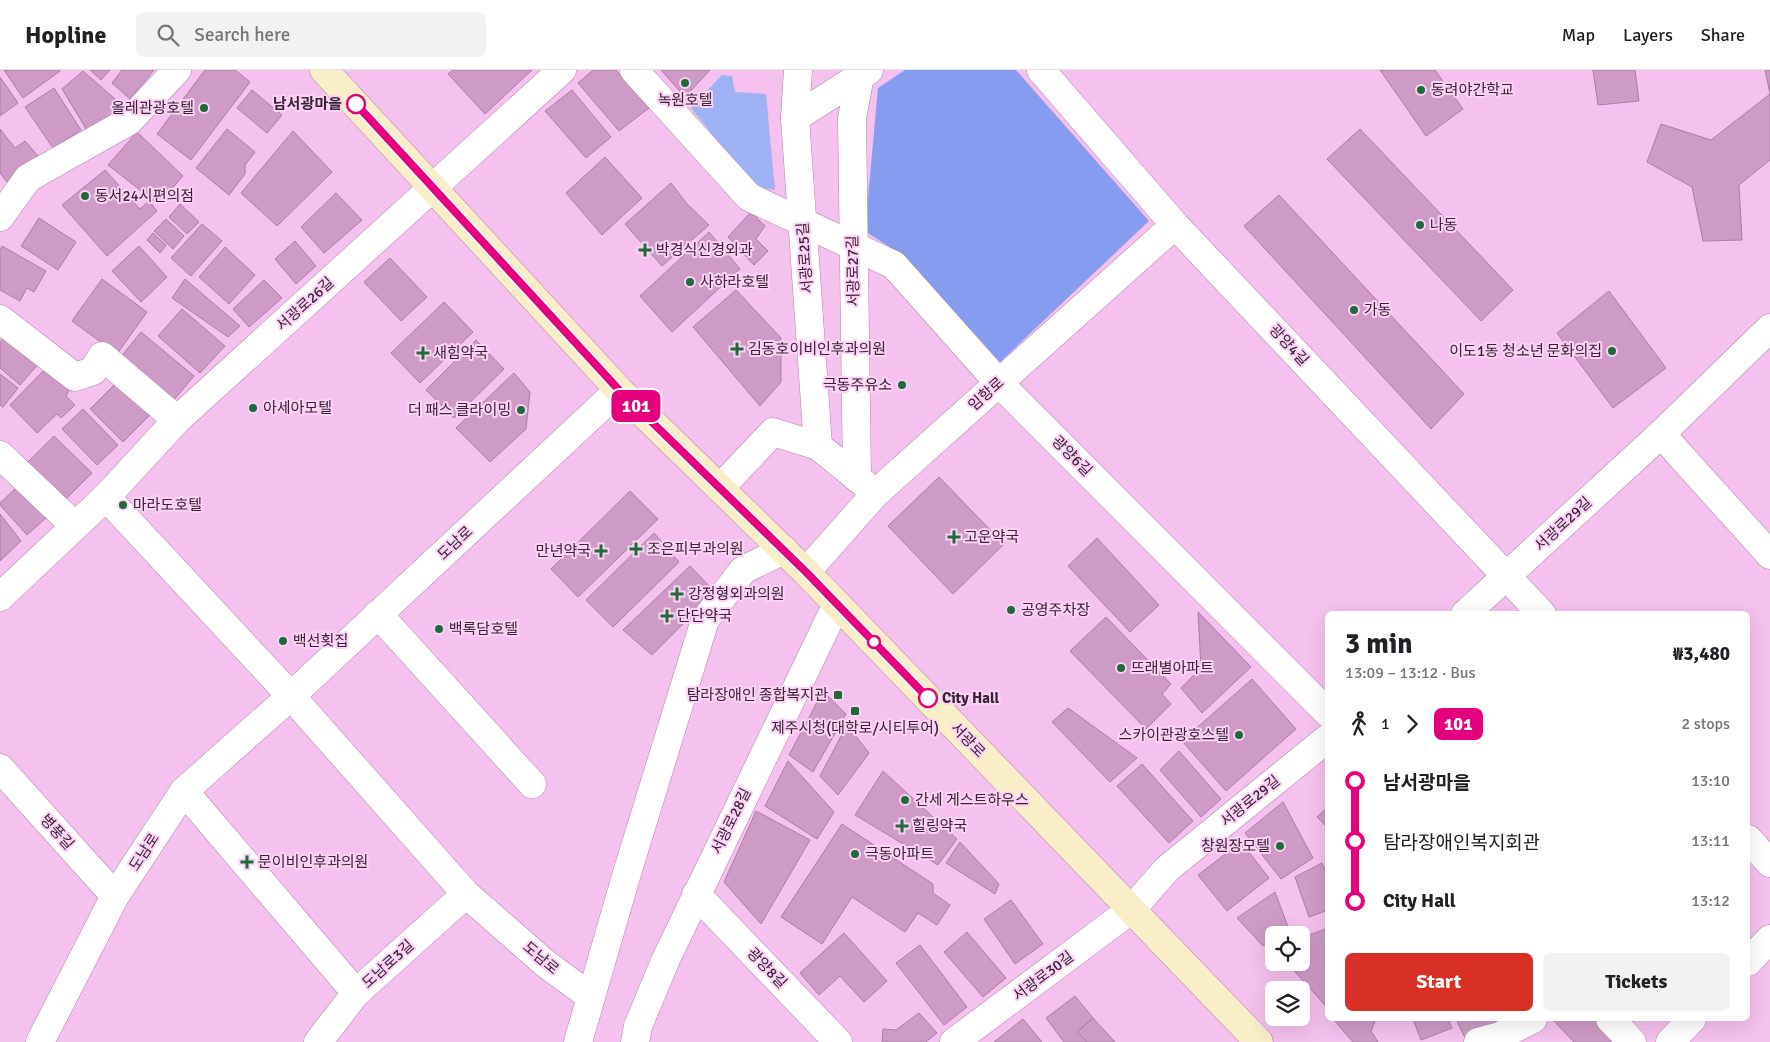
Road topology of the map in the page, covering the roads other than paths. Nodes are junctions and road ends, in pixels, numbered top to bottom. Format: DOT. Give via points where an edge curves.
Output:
graph roads {
  1 [pos="177,70"];
  2 [pos="324,70"];
  3 [pos="562,70"];
  4 [pos="634,70"];
  5 [pos="798,70"];
  6 [pos="1041,70"];
  7 [pos="865,73"];
  8 [pos="795,118"];
  9 [pos="433,188"];
  10 [pos="0,217"];
  11 [pos="802,222"];
  12 [pos="1175,225"];
  13 [pos="853,246"];
  14 [pos="0,319"];
  15 [pos="1770,328"];
  16 [pos="1000,383"];
  17 [pos="619,390"];
  18 [pos="177,420"];
  19 [pos="1661,434"];
  20 [pos="818,446"];
  21 [pos="0,455"];
  22 [pos="866,485"];
  23 [pos="720,488"];
  24 [pos="106,497"];
  25 [pos="75,526"];
  26 [pos="784,550"];
  27 [pos="1770,555"];
  28 [pos="806,572"];
  29 [pos="1507,575"];
  30 [pos="0,597"];
  31 [pos="837,604"];
  32 [pos="1468,611"];
  33 [pos="1539,611"];
  34 [pos="378,614"];
  35 [pos="291,696"];
  36 [pos="1325,710"];
  37 [pos="1325,740"];
  38 [pos="0,768"];
  39 [pos="532,784"];
  40 [pos="184,791"];
  41 [pos="1750,841"];
  42 [pos="1770,863"];
  43 [pos="466,894"];
  44 [pos="696,894"];
  45 [pos="115,896"];
  46 [pos="1132,909"];
  47 [pos="1770,939"];
  48 [pos="1750,960"];
  49 [pos="356,992"];
  50 [pos="591,997"];
  51 [pos="1529,1021"];
  52 [pos="1612,1021"];
  53 [pos="1690,1021"];
  54 [pos="40,1042"];
  55 [pos="318,1042"];
  56 [pos="578,1042"];
  57 [pos="635,1042"];
  58 [pos="838,1042"];
  59 [pos="954,1042"];
  60 [pos="1259,1042"];
  61 [pos="1478,1042"];
  62 [pos="1632,1042"];
  63 [pos="1670,1042"];
  1 -- 10 [label="street" via="129,121 28,178"];
  2 -- 9 [label="main road, 서광로"];
  3 -- 9 [label="street"];
  4 -- 11 [label="street, 광양6길" via="749,198"];
  5 -- 8 [label="street, 서광로25길"];
  6 -- 12 [label="street, 광양4길"];
  7 -- 8 [label="street"];
  7 -- 13 [label="street, 서광로27길" via="852,118"];
  8 -- 11 [label="street, 서광로25길"];
  9 -- 17 [label="main road, 서광로"];
  9 -- 18 [label="street, 서광로26길"];
  11 -- 13 [label="street, 광양6길"];
  11 -- 20 [label="street, 서광로25길"];
  12 -- 16 [label="street, 임항로"];
  12 -- 29 [label="street, 광양4길"];
  13 -- 16 [label="street, 광양6길" via="894,265"];
  13 -- 22 [label="street, 서광로27길"];
  14 -- 18 [label="street" via="75,377 93,371 102,356"];
  15 -- 19 [label="street, 서광로29길"];
  16 -- 22 [label="street, 임항로"];
  16 -- 36 [label="street, 광양6길"];
  17 -- 23 [label="main road, 서광로"];
  17 -- 34 [label="street, 도남로"];
  18 -- 24 [label="street, 서광로26길"];
  19 -- 27 [label="street"];
  19 -- 29 [label="street, 서광로29길"];
  20 -- 22 [label="street"];
  20 -- 23 [label="street" via="773,432"];
  21 -- 25 [label="street"];
  22 -- 28 [label="street, 임항로"];
  23 -- 26 [label="main road, 서광로"];
  24 -- 25 [label="street, 서광로26길"];
  24 -- 35 [label="street"];
  25 -- 30 [label="street, 서광로26길"];
  26 -- 28 [label="main road, 서광로"];
  26 -- 50 [label="street" via="743,570 705,620"];
  28 -- 31 [label="main road, 서광로"];
  29 -- 32 [label="street, 서광로29길"];
  29 -- 33 [label="street, 광양4길"];
  31 -- 44 [label="street, 서광로28길"];
  31 -- 46 [label="main road, 서광로"];
  34 -- 35 [label="street, 도남로"];
  34 -- 39 [label="street"];
  35 -- 40 [label="street, 도남로"];
  35 -- 43 [label="street, 도남로"];
  37 -- 46 [label="street, 서광로29길" via="1166,869"];
  38 -- 45 [label="street, 병풍길"];
  40 -- 45 [label="street, 도남로"];
  40 -- 49 [label="street"];
  41 -- 42 [label="street"];
  43 -- 49 [label="street, 도남로3길"];
  43 -- 50 [label="street, 도남로" via="546,964"];
  44 -- 57 [label="street, 서광로28길" via="638,1026"];
  44 -- 58 [label="street, 광양8길"];
  45 -- 54 [label="street, 도남로"];
  46 -- 59 [label="street, 서광로30길"];
  46 -- 60 [label="main road, 서광로"];
  47 -- 48 [label="street"];
  49 -- 55 [label="street, 도남로3길"];
  50 -- 56 [label="street"];
  51 -- 61 [label="street" via="1500,1036"];
  52 -- 62 [label="street"];
  53 -- 63 [label="street"];
}
